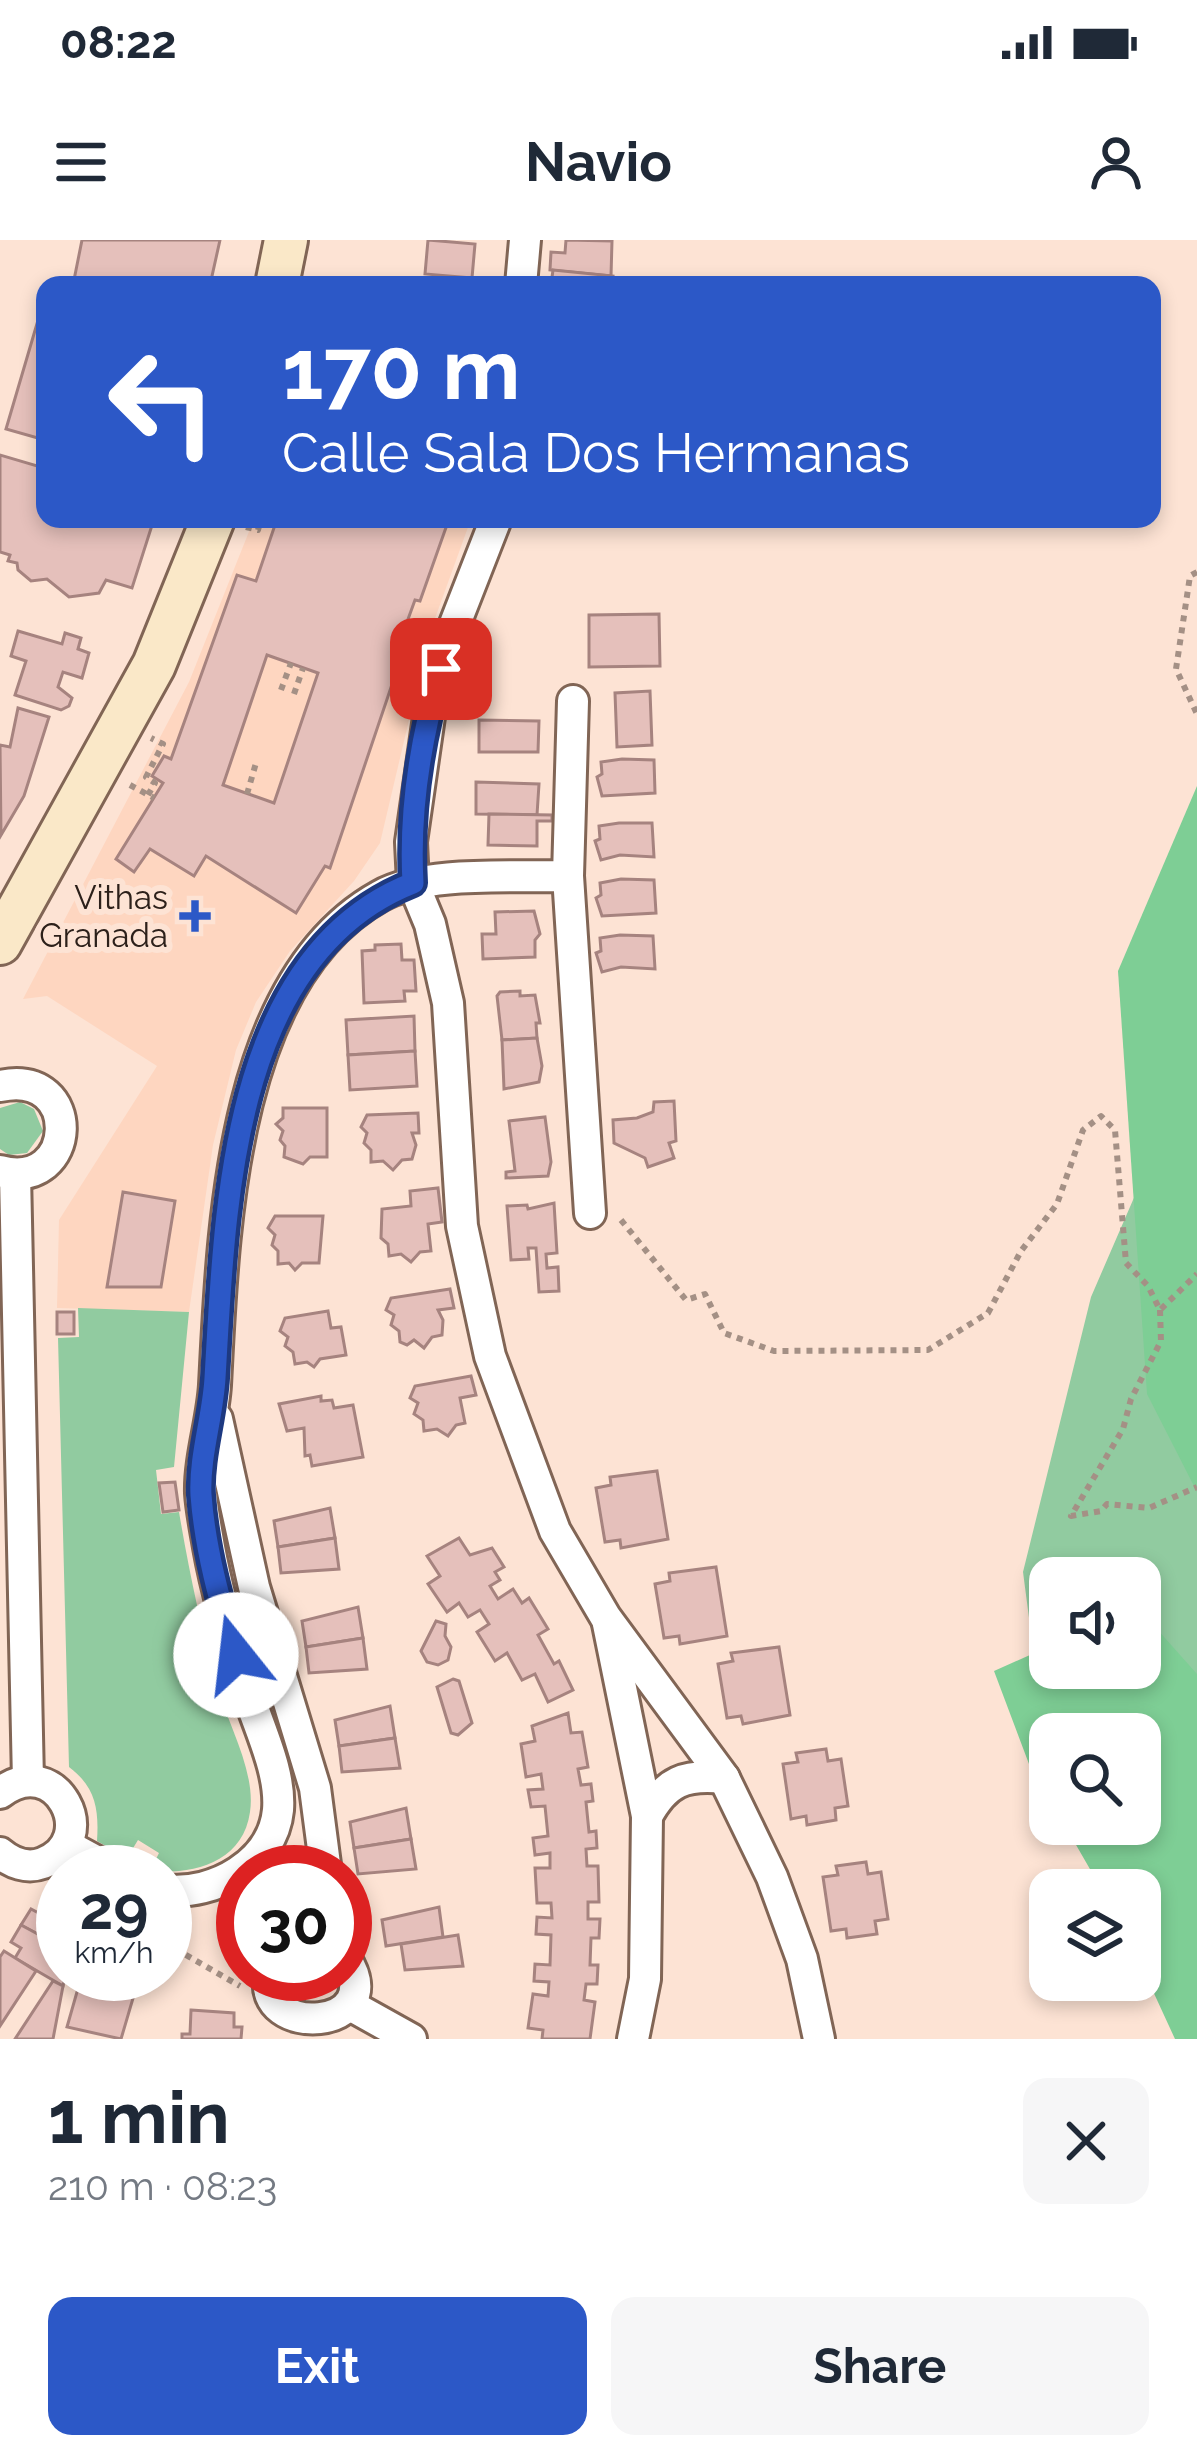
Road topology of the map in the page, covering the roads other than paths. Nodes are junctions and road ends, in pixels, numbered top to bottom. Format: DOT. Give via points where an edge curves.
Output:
graph roads {
  1 [pos="286,240"];
  2 [pos="525,240"];
  3 [pos="279,276"];
  4 [pos="522,276"];
  5 [pos="225,528"];
  6 [pos="492,528"];
  7 [pos="573,701"];
  8 [pos="568,876"];
  9 [pos="413,883"];
  10 [pos="0,943"];
  11 [pos="0,1086"];
  12 [pos="7,1173"];
  13 [pos="590,1209"];
  14 [pos="214,1407"];
  15 [pos="607,1618"];
  16 [pos="724,1778"];
  17 [pos="14,1787"];
  18 [pos="647,1816"];
  19 [pos="65,1845"];
  20 [pos="322,1845"];
  21 [pos="3,1863"];
  22 [pos="36,1864"];
  23 [pos="192,1889"];
  24 [pos="272,2001"];
  25 [pos="351,2001"];
  26 [pos="350,2006"];
  27 [pos="316,2034"];
  28 [pos="411,2039"];
  29 [pos="633,2039"];
  30 [pos="819,2039"];
  1 -- 3 [label="street"];
  2 -- 4 [label="street"];
  5 -- 10 [label="street"];
  6 -- 9 [label="street" via="431,703 411,842"];
  7 -- 8 [label="street"];
  8 -- 9 [label="street"];
  8 -- 13 [label="street"];
  9 -- 14 [label="street" via="379,896 305,969 250,1087 231,1174"];
  9 -- 15 [label="street" via="448,1004 462,1226 490,1356 555,1531"];
  11 -- 12 [label="street" via="35,1087 60,1116 51,1158"];
  12 -- 17 [label="street"];
  14 -- 20 [label="street" via="254,1587 315,1788"];
  14 -- 23 [label="street" via="201,1490 209,1548 279,1807 273,1834 256,1856 233,1876"];
  15 -- 16 [label="street"];
  15 -- 18 [label="street"];
  16 -- 18 [label="street" via="677,1779"];
  16 -- 30 [label="street" via="802,1959"];
  17 -- 19 [label="street" via="41,1782 62,1796 72,1820"];
  18 -- 29 [label="street" via="645,1979"];
  21 -- 22 [label="street"];
  24 -- 27 [label="street" via="289,2022"];
  25 -- 26 [label="street"];
  26 -- 27 [label="street"];
  26 -- 28 [label="street"];
}
